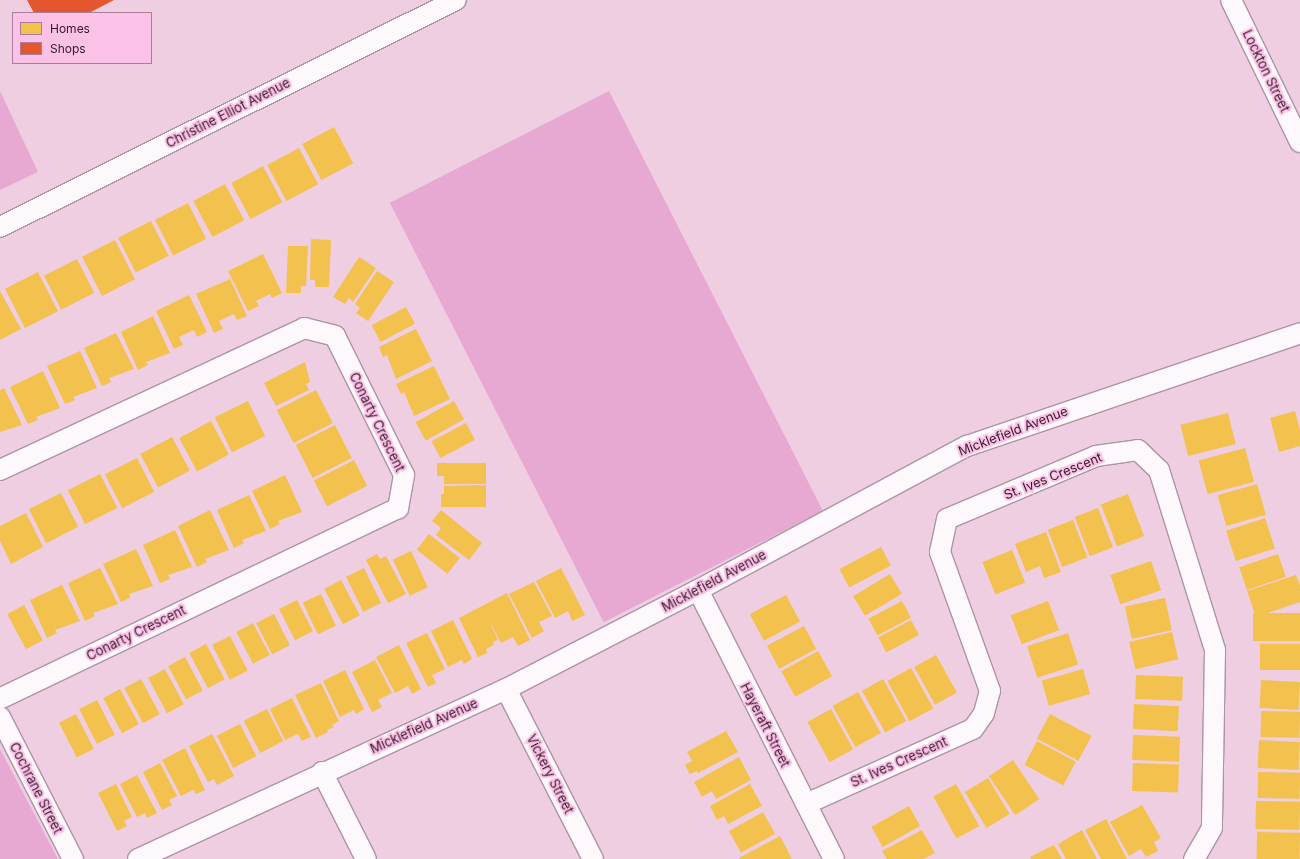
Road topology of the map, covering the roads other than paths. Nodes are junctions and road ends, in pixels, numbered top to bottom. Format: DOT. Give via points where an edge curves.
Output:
graph roads {
  1 [pos="456,0"];
  2 [pos="1231,0"];
  3 [pos="1300,142"];
  4 [pos="0,227"];
  5 [pos="1300,333"];
  6 [pos="0,470"];
  7 [pos="698,590"];
  8 [pos="506,689"];
  9 [pos="0,699"];
  10 [pos="0,717"];
  11 [pos="322,772"];
  12 [pos="806,804"];
  13 [pos="73,859"];
  14 [pos="138,859"];
  15 [pos="366,859"];
  16 [pos="593,859"];
  17 [pos="834,859"];
  18 [pos="1194,859"];
  1 -- 4 [label="street, Christine Elliot Avenue"];
  2 -- 3 [label="street, Lockton Street"];
  5 -- 7 [label="street, Micklefield Avenue" via="967,446"];
  6 -- 9 [label="street, Conarty Crescent" via="304,328 335,336 404,475 398,508"];
  7 -- 8 [label="street, Micklefield Avenue"];
  7 -- 12 [label="street, Hayeraft Street"];
  8 -- 11 [label="street, Micklefield Avenue"];
  8 -- 16 [label="street, Vickery Street"];
  10 -- 13 [label="street, Cochrane Street"];
  11 -- 14 [label="street, Micklefield Avenue"];
  11 -- 15 [label="street"];
  12 -- 17 [label="street, Hayeraft Street"];
  12 -- 18 [label="street, St. Ives Crescent" via="973,729 984,713 990,691 940,552 947,519 1096,456 1138,450 1159,470 1215,650 1212,828"];
}
